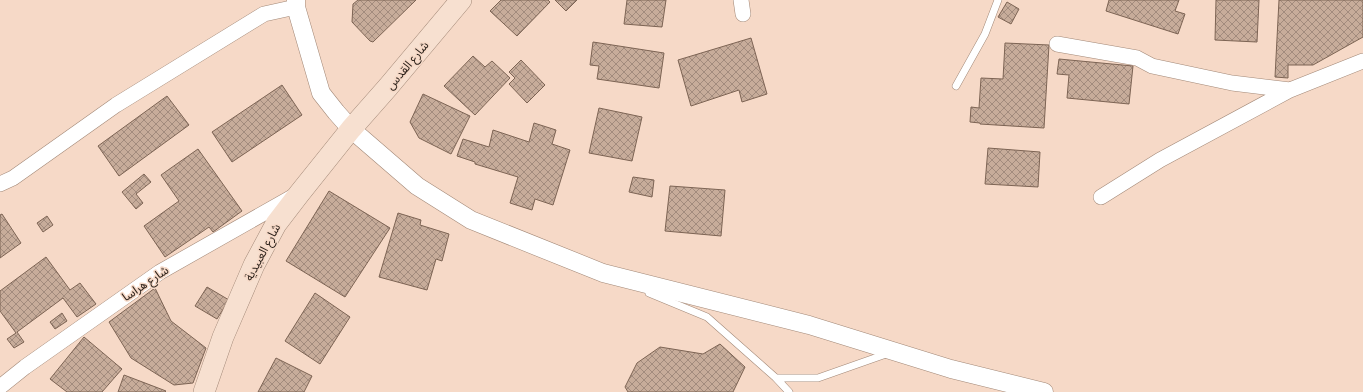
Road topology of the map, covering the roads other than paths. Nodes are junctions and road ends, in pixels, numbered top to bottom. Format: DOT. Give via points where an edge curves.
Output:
graph roads {
  1 [pos="461,0"];
  2 [pos="998,0"];
  3 [pos="296,4"];
  4 [pos="1057,44"];
  5 [pos="1363,61"];
  6 [pos="956,86"];
  7 [pos="1290,90"];
  8 [pos="351,129"];
  9 [pos="0,184"];
  10 [pos="299,194"];
  11 [pos="1101,197"];
  12 [pos="603,273"];
  13 [pos="894,351"];
  14 [pos="776,378"];
  15 [pos="0,387"];
  16 [pos="204,392"];
  17 [pos="789,392"];
  18 [pos="1044,392"];
  1 -- 8 [label="main road, شارع القدس"];
  2 -- 6 [label="lane" via="985,34"];
  3 -- 8 [label="street" via="321,93"];
  3 -- 9 [label="street" via="264,14 116,106 13,178"];
  4 -- 7 [label="street" via="1137,58 1152,66 1232,83"];
  5 -- 7 [label="street"];
  7 -- 11 [label="street" via="1160,160"];
  8 -- 10 [label="main road, شارع العبيدية"];
  8 -- 12 [label="street" via="417,186 471,220"];
  10 -- 15 [label="street, شارع هراسا" via="160,272"];
  10 -- 16 [label="main road, شارع العبيدية" via="276,224 254,265 222,337"];
  12 -- 13 [label="street" via="809,325"];
  12 -- 14 [label="lane" via="707,317"];
  13 -- 14 [label="lane" via="818,378"];
  13 -- 18 [label="street" via="951,369"];
  14 -- 17 [label="lane"];
}
